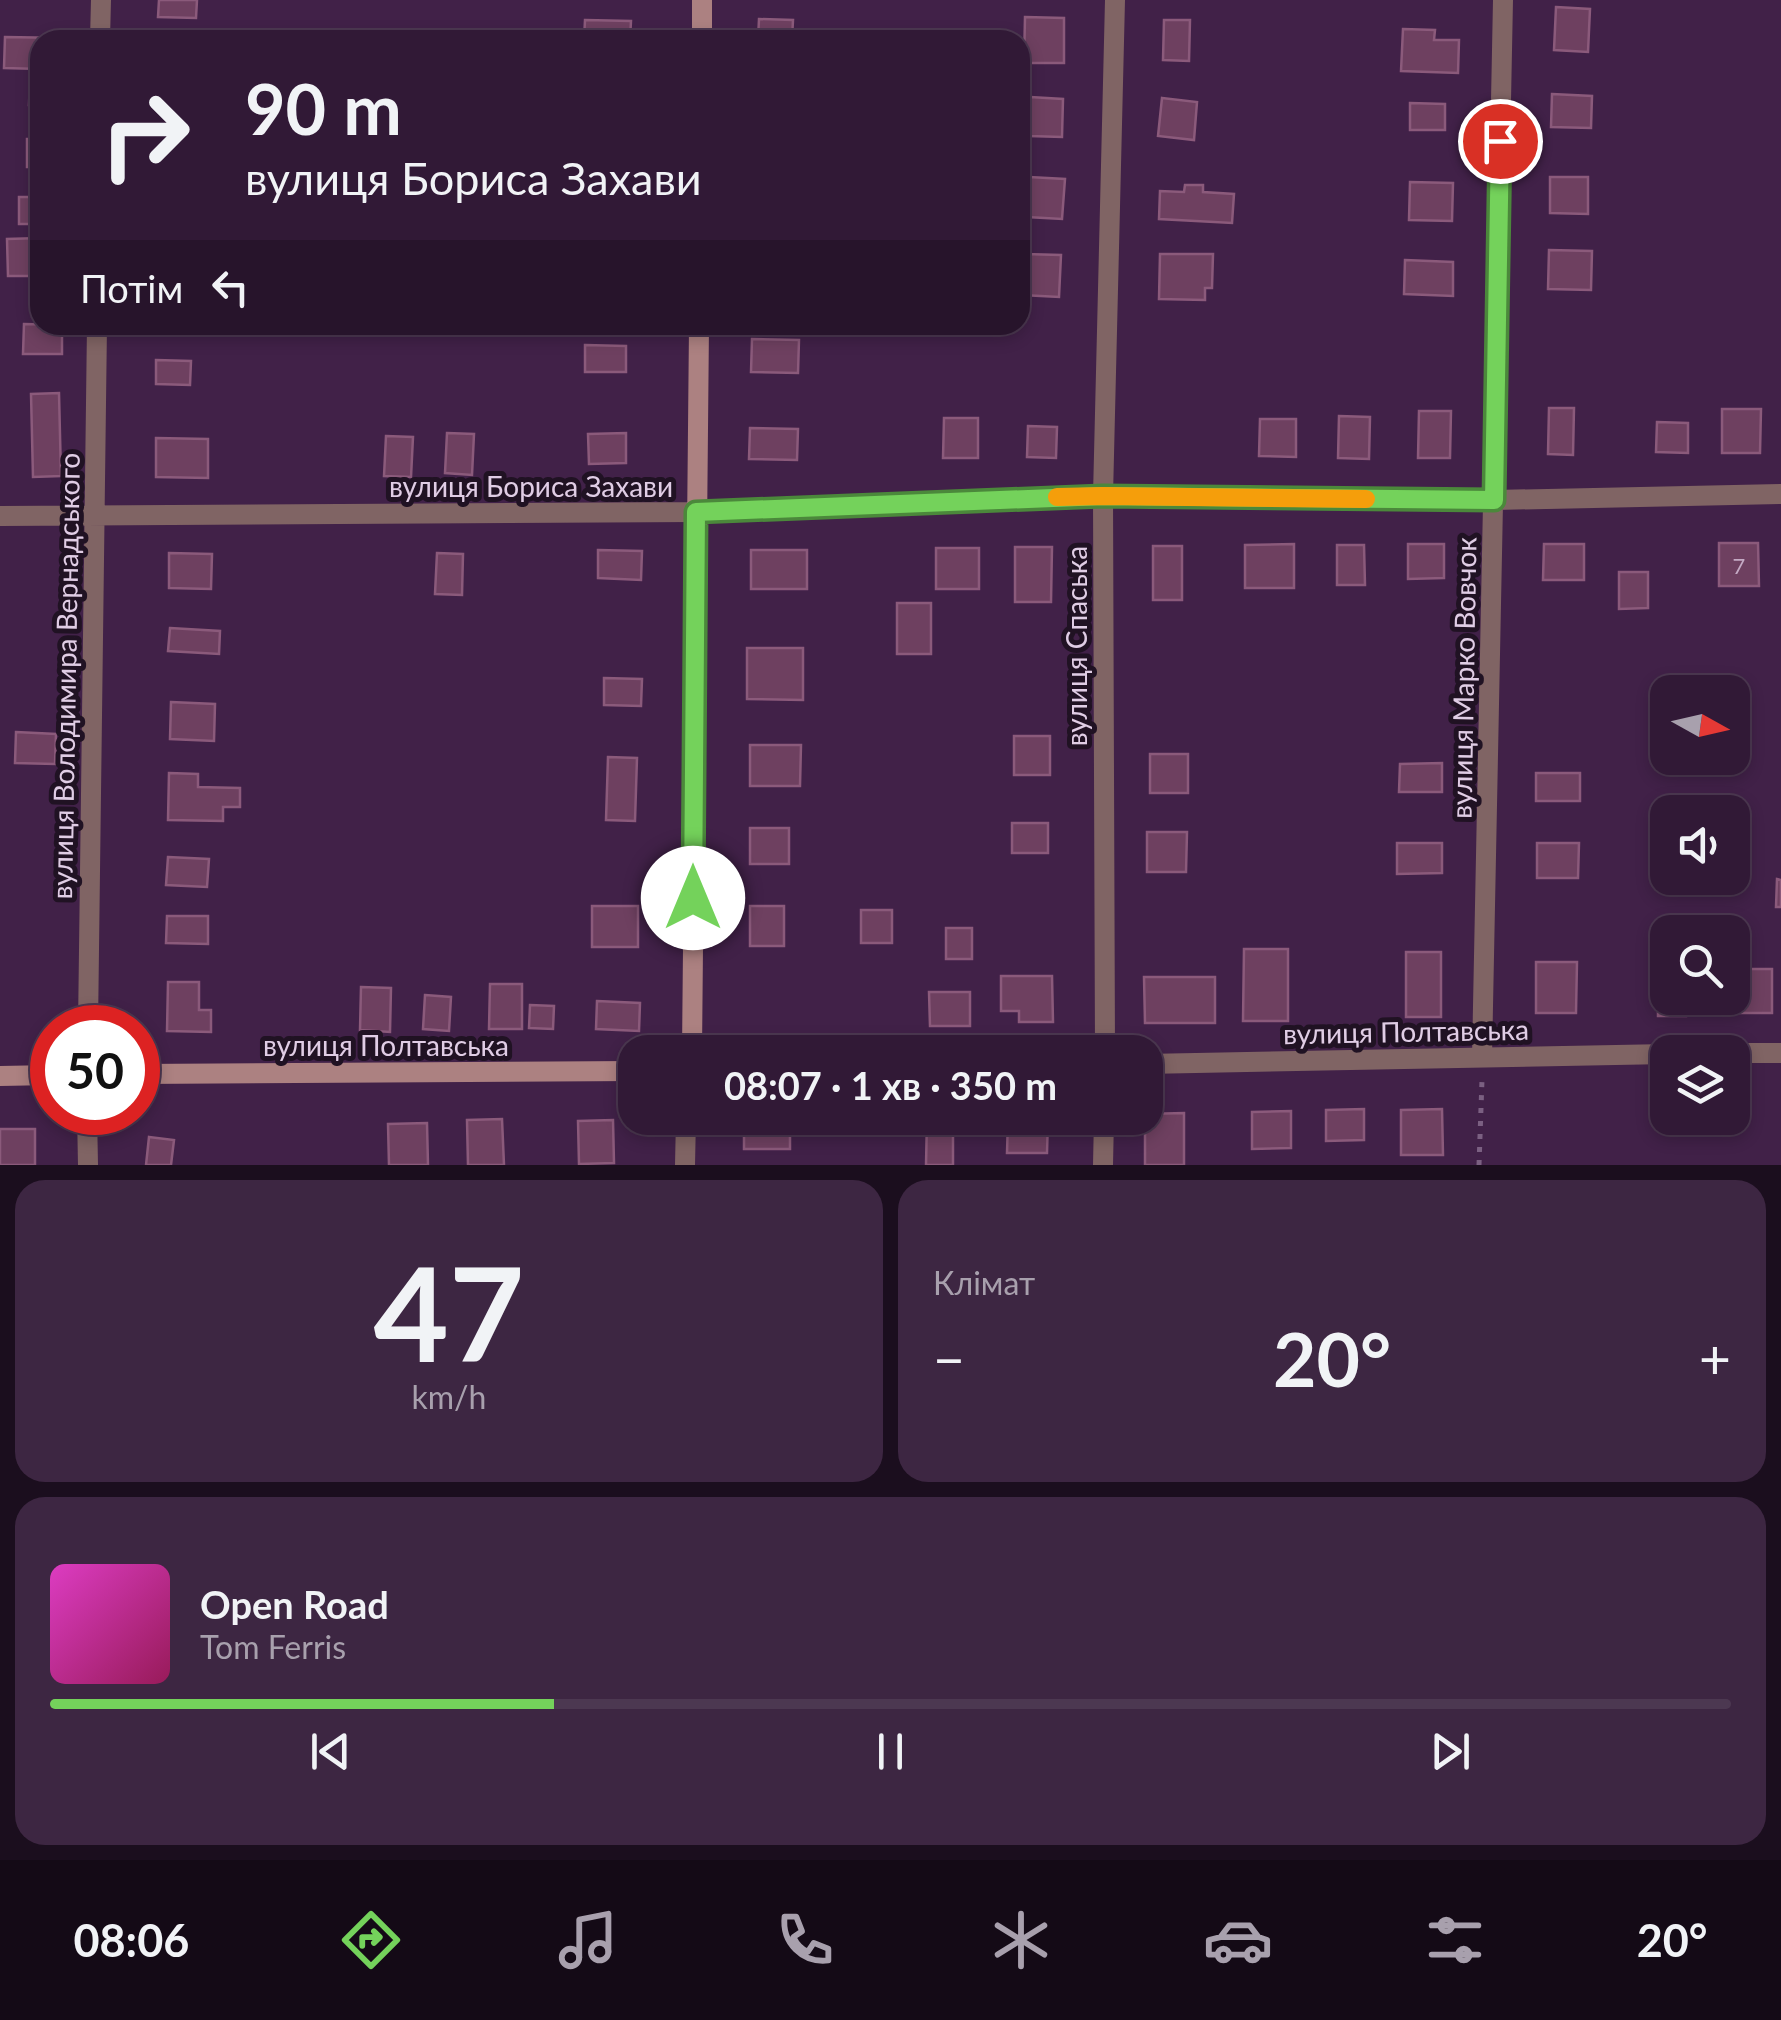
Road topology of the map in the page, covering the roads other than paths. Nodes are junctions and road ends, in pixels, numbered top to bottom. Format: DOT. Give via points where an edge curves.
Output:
graph roads {
  1 [pos="101,0"];
  2 [pos="702,0"];
  3 [pos="1114,0"];
  4 [pos="1503,0"];
  5 [pos="100,30"];
  6 [pos="702,30"];
  7 [pos="97,335"];
  8 [pos="698,335"];
  9 [pos="1781,494"];
  10 [pos="1103,496"];
  11 [pos="1494,500"];
  12 [pos="696,512"];
  13 [pos="0,516"];
  14 [pos="95,516"];
  15 [pos="88,1005"];
  16 [pos="692,1035"];
  17 [pos="1105,1035"];
  18 [pos="1750,1053"];
  19 [pos="1781,1053"];
  20 [pos="1650,1054"];
  21 [pos="1482,1057"];
  22 [pos="1163,1064"];
  23 [pos="618,1071"];
  24 [pos="160,1074"];
  25 [pos="30,1075"];
  26 [pos="0,1076"];
  27 [pos="88,1135"];
  28 [pos="686,1135"];
  29 [pos="1104,1135"];
  30 [pos="88,1165"];
  31 [pos="685,1165"];
  32 [pos="1103,1165"];
  1 -- 5 [label="street"];
  2 -- 6 [label="main road"];
  3 -- 10 [label="street, вулиця Спаська"];
  4 -- 11 [label="street, вулиця Марко Вовчок"];
  7 -- 14 [label="street, вулиця Володимира Вернадського"];
  8 -- 12 [label="main road"];
  9 -- 11 [label="street, вулиця Бориса Захави"];
  10 -- 11 [label="street, вулиця Бориса Захави"];
  10 -- 12 [label="street, вулиця Бориса Захави"];
  10 -- 17 [label="street, вулиця Спаська"];
  11 -- 21 [label="street, вулиця Марко Вовчок"];
  12 -- 14 [label="street, вулиця Бориса Захави"];
  12 -- 16 [label="main road"];
  13 -- 14 [label="street, вулиця Бориса Захави"];
  14 -- 15 [label="street, вулиця Володимира Вернадського"];
  18 -- 19 [label="street"];
  20 -- 21 [label="street, вулиця Полтавська"];
  21 -- 22 [label="street, вулиця Полтавська"];
  23 -- 24 [label="main road, вулиця Полтавська"];
  25 -- 26 [label="main road"];
  27 -- 30 [label="street"];
  28 -- 31 [label="street"];
  29 -- 32 [label="street"];
}
